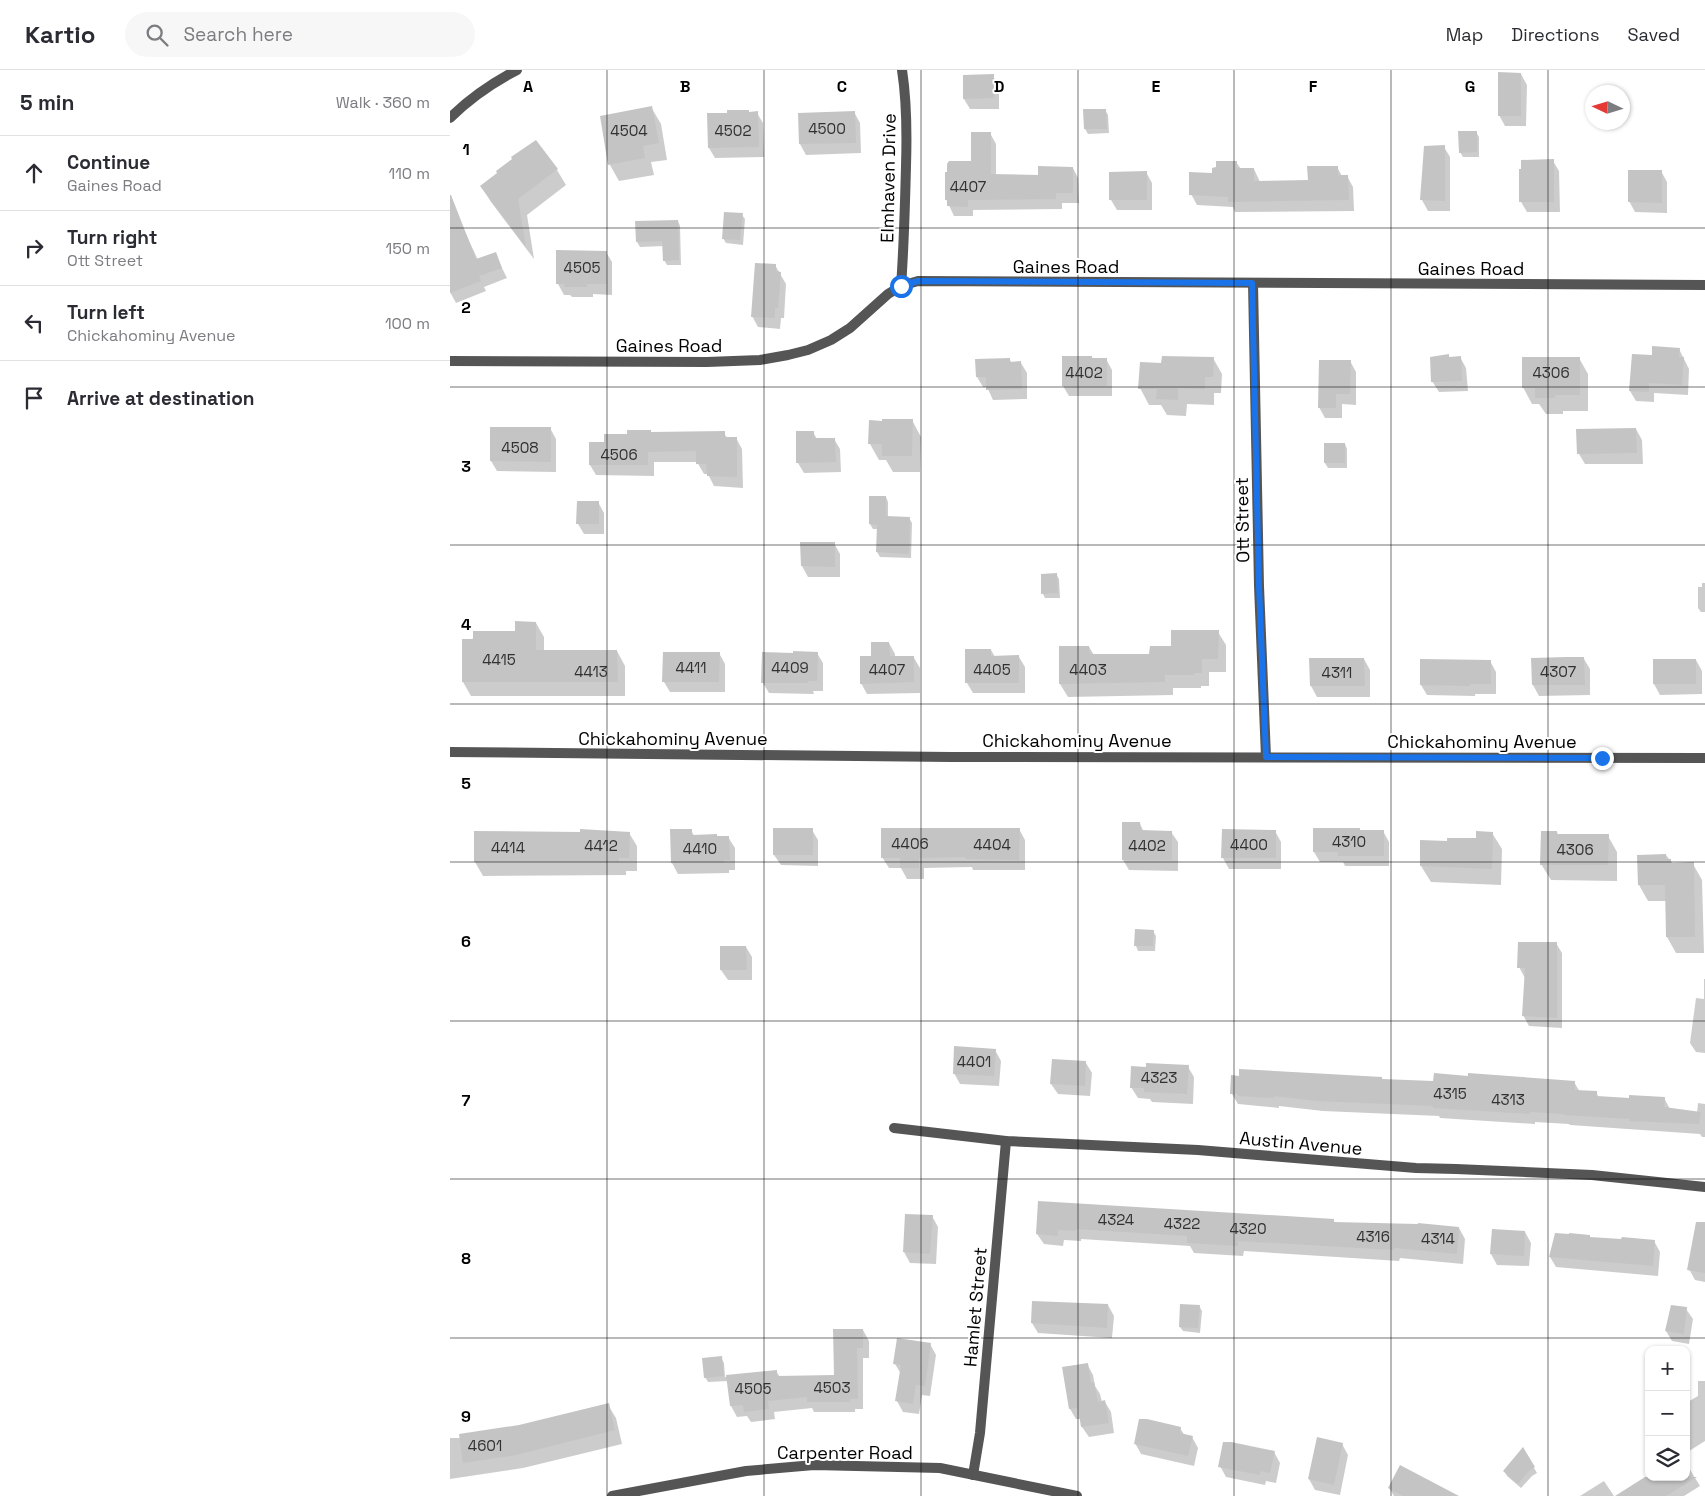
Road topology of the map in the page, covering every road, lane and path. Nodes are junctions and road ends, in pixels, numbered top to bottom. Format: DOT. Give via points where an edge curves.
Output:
graph roads {
  1 [pos="517,70"];
  2 [pos="902,70"];
  3 [pos="450,118"];
  4 [pos="1252,283"];
  5 [pos="1705,285"];
  6 [pos="901,286"];
  7 [pos="450,361"];
  8 [pos="450,752"];
  9 [pos="1266,757"];
  10 [pos="1705,758"];
  11 [pos="894,1128"];
  12 [pos="1006,1141"];
  13 [pos="1705,1187"];
  14 [pos="973,1475"];
  15 [pos="612,1496"];
  16 [pos="1077,1496"];
  1 -- 3 [label="street" via="495,82"];
  2 -- 6 [label="street, Elmhaven Drive" via="907,135"];
  4 -- 5 [label="street, Gaines Road"];
  4 -- 6 [label="street, Gaines Road" via="918,281"];
  4 -- 9 [label="street, Ott Street"];
  6 -- 7 [label="street, Gaines Road" via="831,340 779,357 707,362"];
  8 -- 9 [label="street, Chickahominy Avenue"];
  9 -- 10 [label="street, Chickahominy Avenue"];
  11 -- 12 [label="street, Austin Avenue"];
  12 -- 13 [label="street, Austin Avenue" via="1198,1150 1416,1168 1592,1175"];
  12 -- 14 [label="street, Hamlet Street" via="980,1433"];
  14 -- 15 [label="street, Carpenter Road" via="940,1468 814,1465 746,1470"];
  14 -- 16 [label="street, Carpenter Road"];
}
